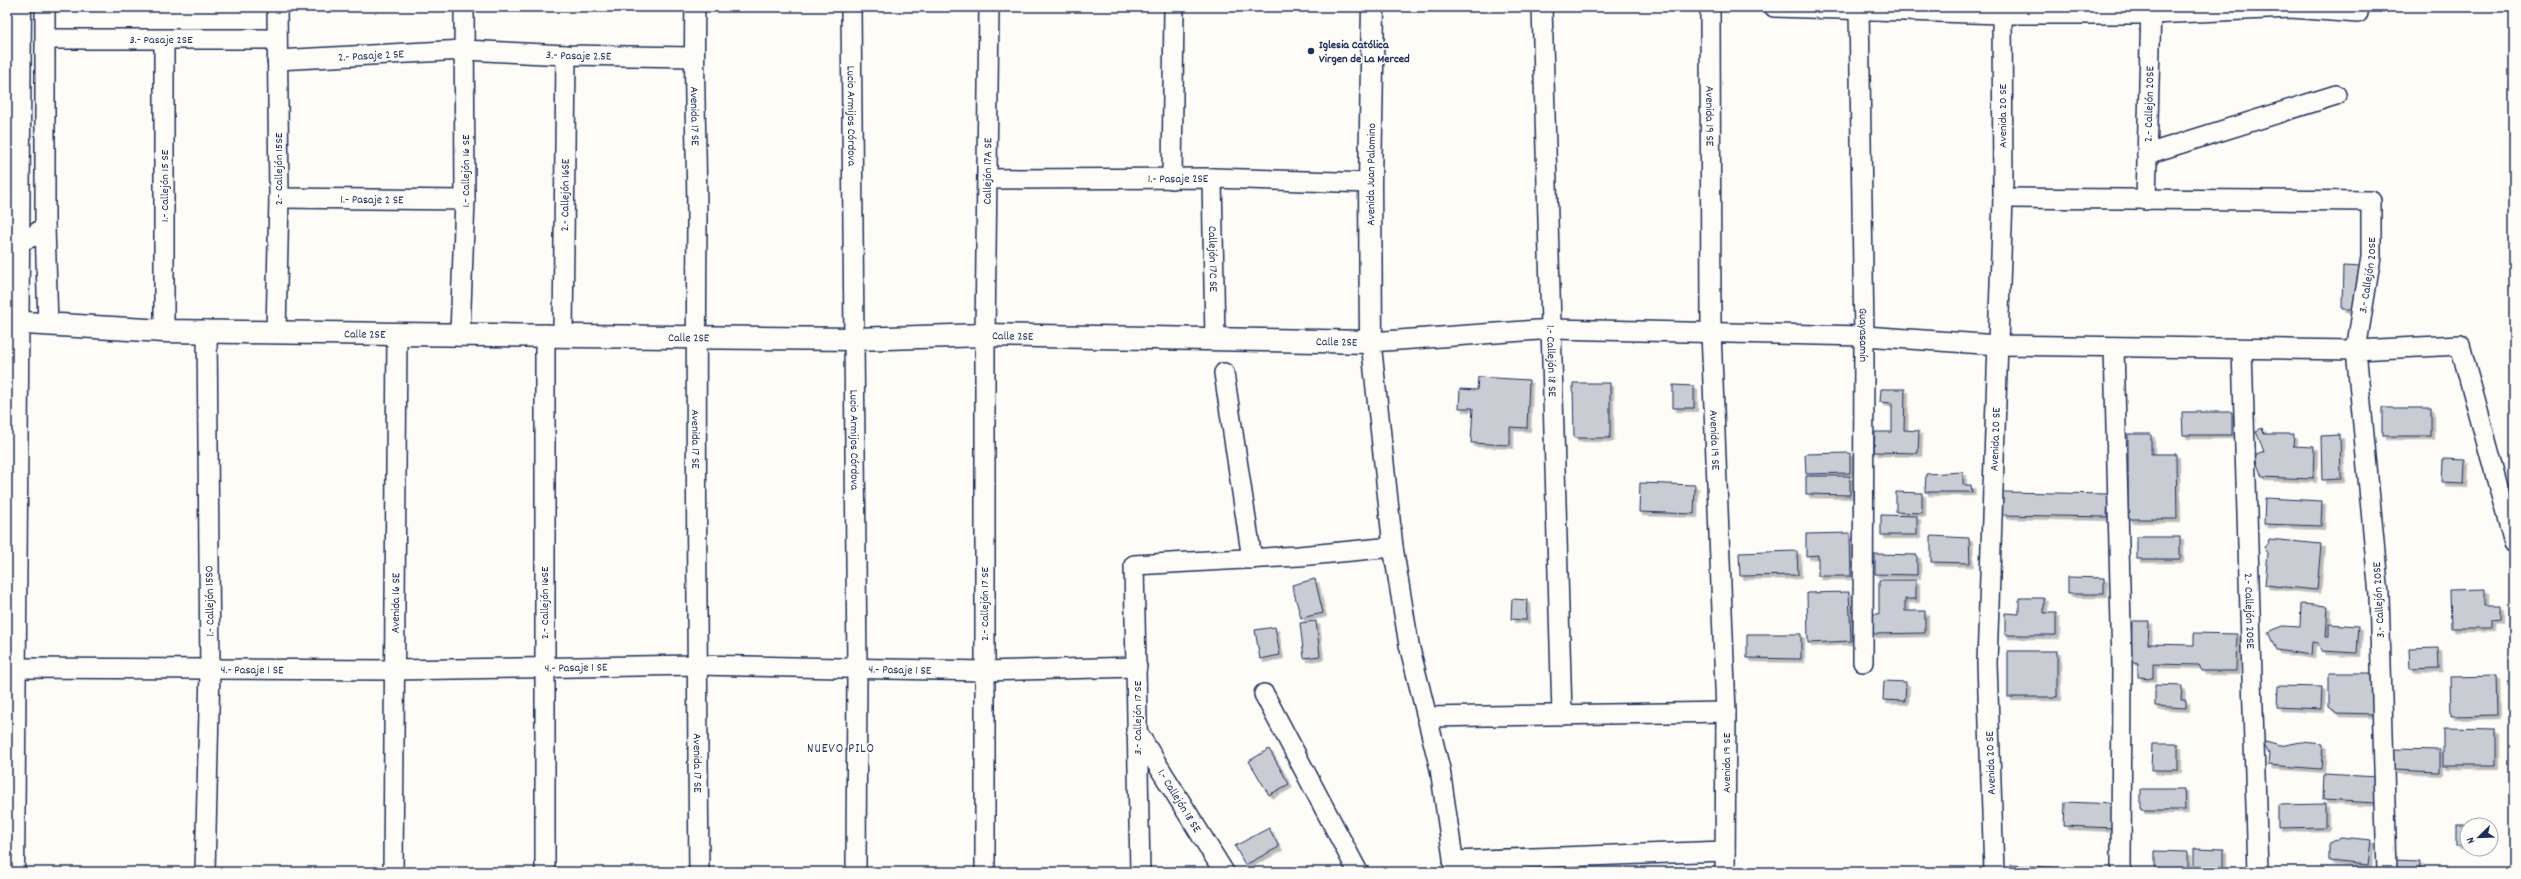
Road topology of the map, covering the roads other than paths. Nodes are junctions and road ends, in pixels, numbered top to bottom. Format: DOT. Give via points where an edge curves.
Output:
graph roads {
  1 [pos="20,7"];
  2 [pos="45,7"];
  3 [pos="277,7"];
  4 [pos="464,7"];
  5 [pos="695,7"];
  6 [pos="851,7"];
  7 [pos="989,7"];
  8 [pos="1174,7"];
  9 [pos="1373,7"];
  10 [pos="1542,7"];
  11 [pos="1710,7"];
  12 [pos="1774,7"];
  13 [pos="2291,8"];
  14 [pos="1859,9"];
  15 [pos="2002,10"];
  16 [pos="2151,10"];
  17 [pos="2358,13"];
  18 [pos="46,39"];
  19 [pos="277,39"];
  20 [pos="164,40"];
  21 [pos="464,50"];
  22 [pos="566,55"];
  23 [pos="694,56"];
  24 [pos="277,60"];
  25 [pos="2336,95"];
  26 [pos="2147,154"];
  27 [pos="1212,178"];
  28 [pos="987,179"];
  29 [pos="1172,179"];
  30 [pos="1370,183"];
  31 [pos="278,198"];
  32 [pos="2003,198"];
  33 [pos="465,200"];
  34 [pos="2146,200"];
  35 [pos="45,226"];
  36 [pos="17,242"];
  37 [pos="12,323"];
  38 [pos="48,325"];
  39 [pos="1552,329"];
  40 [pos="207,330"];
  41 [pos="164,331"];
  42 [pos="276,332"];
  43 [pos="1711,332"];
  44 [pos="397,334"];
  45 [pos="460,334"];
  46 [pos="554,334"];
  47 [pos="985,335"];
  48 [pos="1864,336"];
  49 [pos="695,337"];
  50 [pos="854,338"];
  51 [pos="1215,340"];
  52 [pos="1371,342"];
  53 [pos="1998,345"];
  54 [pos="2114,346"];
  55 [pos="2242,350"];
  56 [pos="2356,350"];
  57 [pos="1224,373"];
  58 [pos="2514,543"];
  59 [pos="1393,547"];
  60 [pos="1252,559"];
  61 [pos="1863,662"];
  62 [pos="697,665"];
  63 [pos="544,666"];
  64 [pos="15,668"];
  65 [pos="1137,668"];
  66 [pos="210,670"];
  67 [pos="394,670"];
  68 [pos="857,670"];
  69 [pos="984,672"];
  70 [pos="1264,694"];
  71 [pos="1726,712"];
  72 [pos="1562,715"];
  73 [pos="1427,717"];
  74 [pos="1136,730"];
  75 [pos="1725,851"];
  76 [pos="1454,867"];
  77 [pos="13,872"];
  78 [pos="205,872"];
  79 [pos="393,872"];
  80 [pos="545,872"];
  81 [pos="699,872"];
  82 [pos="856,872"];
  83 [pos="985,872"];
  84 [pos="1140,872"];
  85 [pos="1224,872"];
  86 [pos="1358,872"];
  87 [pos="1725,872"];
  88 [pos="1994,872"];
  89 [pos="2121,872"];
  90 [pos="2258,872"];
  91 [pos="2387,872"];
  1 -- 36 [label="street"];
  2 -- 18 [label="street"];
  3 -- 19 [label="street, 2.- Callejón 15SE"];
  4 -- 21 [label="street, 1.- Callejón 16 SE"];
  5 -- 23 [label="street, Avenida 17 SE"];
  6 -- 50 [label="street, Lucio Armijos Córdova"];
  7 -- 28 [label="street, Callejón 17A SE"];
  8 -- 29 [label="street"];
  9 -- 30 [label="street, Avenida Juan Palomino"];
  10 -- 39 [label="street, 1.- Callejón 18 SE"];
  11 -- 43 [label="street, Avenida 19 SE"];
  12 -- 14 [label="street"];
  13 -- 16 [label="street"];
  13 -- 17 [label="street"];
  14 -- 15 [label="street"];
  14 -- 48 [label="street, Guayasamín"];
  15 -- 16 [label="street"];
  15 -- 32 [label="street, Avenida 20 SE"];
  16 -- 26 [label="street, 2.- Callejón 20SE"];
  18 -- 20 [label="street, 3.- Pasaje 2SE"];
  18 -- 35 [label="street"];
  19 -- 20 [label="street, 3.- Pasaje 2SE"];
  19 -- 24 [label="street, 2.- Callejón 15SE"];
  20 -- 41 [label="street, 1.- Callejón 15 SE"];
  21 -- 22 [label="street, 3.- Pasaje 2.SE"];
  21 -- 24 [label="street, 2.- Pasaje 2 SE"];
  21 -- 33 [label="street, 1.- Callejón 16 SE"];
  22 -- 23 [label="street, 3.- Pasaje 2.SE"];
  22 -- 46 [label="street, 2.- Callejón 16SE"];
  23 -- 49 [label="street, Avenida 17 SE" via="697,222"];
  24 -- 31 [label="street, 2.- Callejón 15SE"];
  25 -- 26 [label="street"];
  26 -- 34 [label="street, 2.- Callejón 20SE"];
  27 -- 29 [label="street, 1.- Pasaje 2SE"];
  27 -- 30 [label="street, 1.- Pasaje 2SE"];
  27 -- 51 [label="street, Callejón 17C SE"];
  28 -- 29 [label="street, 1.- Pasaje 2SE"];
  28 -- 47 [label="street, Callejón 17A SE"];
  30 -- 52 [label="street, Avenida Juan Palomino"];
  31 -- 33 [label="street, 1.- Pasaje 2 SE"];
  31 -- 42 [label="street, 2.- Callejón 15SE"];
  32 -- 34 [label="street"];
  32 -- 53 [label="street, Avenida 20 SE"];
  33 -- 45 [label="street, 1.- Callejón 16 SE"];
  34 -- 56 [label="street, 3.- Callejón 20SE" via="2371,200 2371,257"];
  35 -- 36 [label="street" via="32,237"];
  35 -- 38 [label="street"];
  36 -- 37 [label="street"];
  37 -- 38 [label="street, Calle 2SE"];
  37 -- 64 [label="street"];
  38 -- 41 [label="street, Calle 2SE"];
  39 -- 43 [label="street"];
  39 -- 52 [label="street"];
  39 -- 72 [label="street, 1.- Callejón 18 SE"];
  40 -- 41 [label="street, Calle 2SE"];
  40 -- 42 [label="street, Calle 2SE"];
  40 -- 66 [label="street, 1.- Callejón 15SO"];
  42 -- 44 [label="street, Calle 2SE"];
  43 -- 48 [label="street"];
  43 -- 71 [label="street, Avenida 19 SE"];
  44 -- 45 [label="street, Calle 2SE"];
  44 -- 67 [label="street, Avenida 16 SE"];
  45 -- 46 [label="street, Calle 2SE"];
  46 -- 49 [label="street, Calle 2SE"];
  46 -- 63 [label="street, 2.- Callejón 16SE"];
  47 -- 50 [label="street, Calle 2SE"];
  47 -- 51 [label="street, Calle 2SE"];
  47 -- 69 [label="street, 2.- Callejón 17 SE"];
  48 -- 53 [label="street"];
  48 -- 61 [label="street, Guayasamín"];
  49 -- 50 [label="street, Calle 2SE"];
  49 -- 62 [label="street, Avenida 17 SE"];
  50 -- 68 [label="street, Lucio Armijos Córdova"];
  51 -- 52 [label="street, Calle 2SE"];
  52 -- 59 [label="street"];
  53 -- 54 [label="street"];
  53 -- 88 [label="street, Avenida 20 SE" via="1987,663"];
  54 -- 55 [label="street"];
  54 -- 89 [label="street" via="2122,666"];
  55 -- 56 [label="street"];
  55 -- 90 [label="street, 2.- Callejón 20SE"];
  56 -- 58 [label="street" via="2460,345"];
  56 -- 91 [label="street, 3.- Callejón 20SE" via="2379,595"];
  57 -- 60 [label="street"];
  59 -- 60 [label="street"];
  59 -- 73 [label="street" via="1409,645"];
  60 -- 65 [label="street, 3.- Callejón 17 SE" via="1134,564"];
  62 -- 63 [label="street, 4.- Pasaje 1 SE"];
  62 -- 68 [label="street, 4.- Pasaje 1 SE"];
  62 -- 81 [label="street, Avenida 17 SE"];
  63 -- 67 [label="street, 4.- Pasaje 1 SE"];
  63 -- 80 [label="street, 2.- Callejón 16SE"];
  64 -- 66 [label="street, 4.- Pasaje 1 SE"];
  64 -- 77 [label="street"];
  65 -- 69 [label="street, 4.- Pasaje 1 SE"];
  65 -- 74 [label="street, 3.- Callejón 17 SE"];
  66 -- 67 [label="street, 4.- Pasaje 1 SE"];
  66 -- 78 [label="street, 1.- Callejón 15SO"];
  67 -- 79 [label="street, Avenida 16 SE"];
  68 -- 69 [label="street, 4.- Pasaje 1 SE"];
  68 -- 82 [label="street, Lucio Armijos Córdova"];
  69 -- 83 [label="street, 2.- Callejón 17 SE"];
  70 -- 86 [label="street"];
  71 -- 72 [label="street"];
  71 -- 75 [label="street, Avenida 19 SE"];
  72 -- 73 [label="street"];
  73 -- 76 [label="street" via="1440,769"];
  74 -- 84 [label="street, 3.- Callejón 17 SE"];
  74 -- 85 [label="street, 1.- Callejón 18 SE"];
  75 -- 76 [label="street"];
  75 -- 87 [label="street, Avenida 19 SE"];
}
